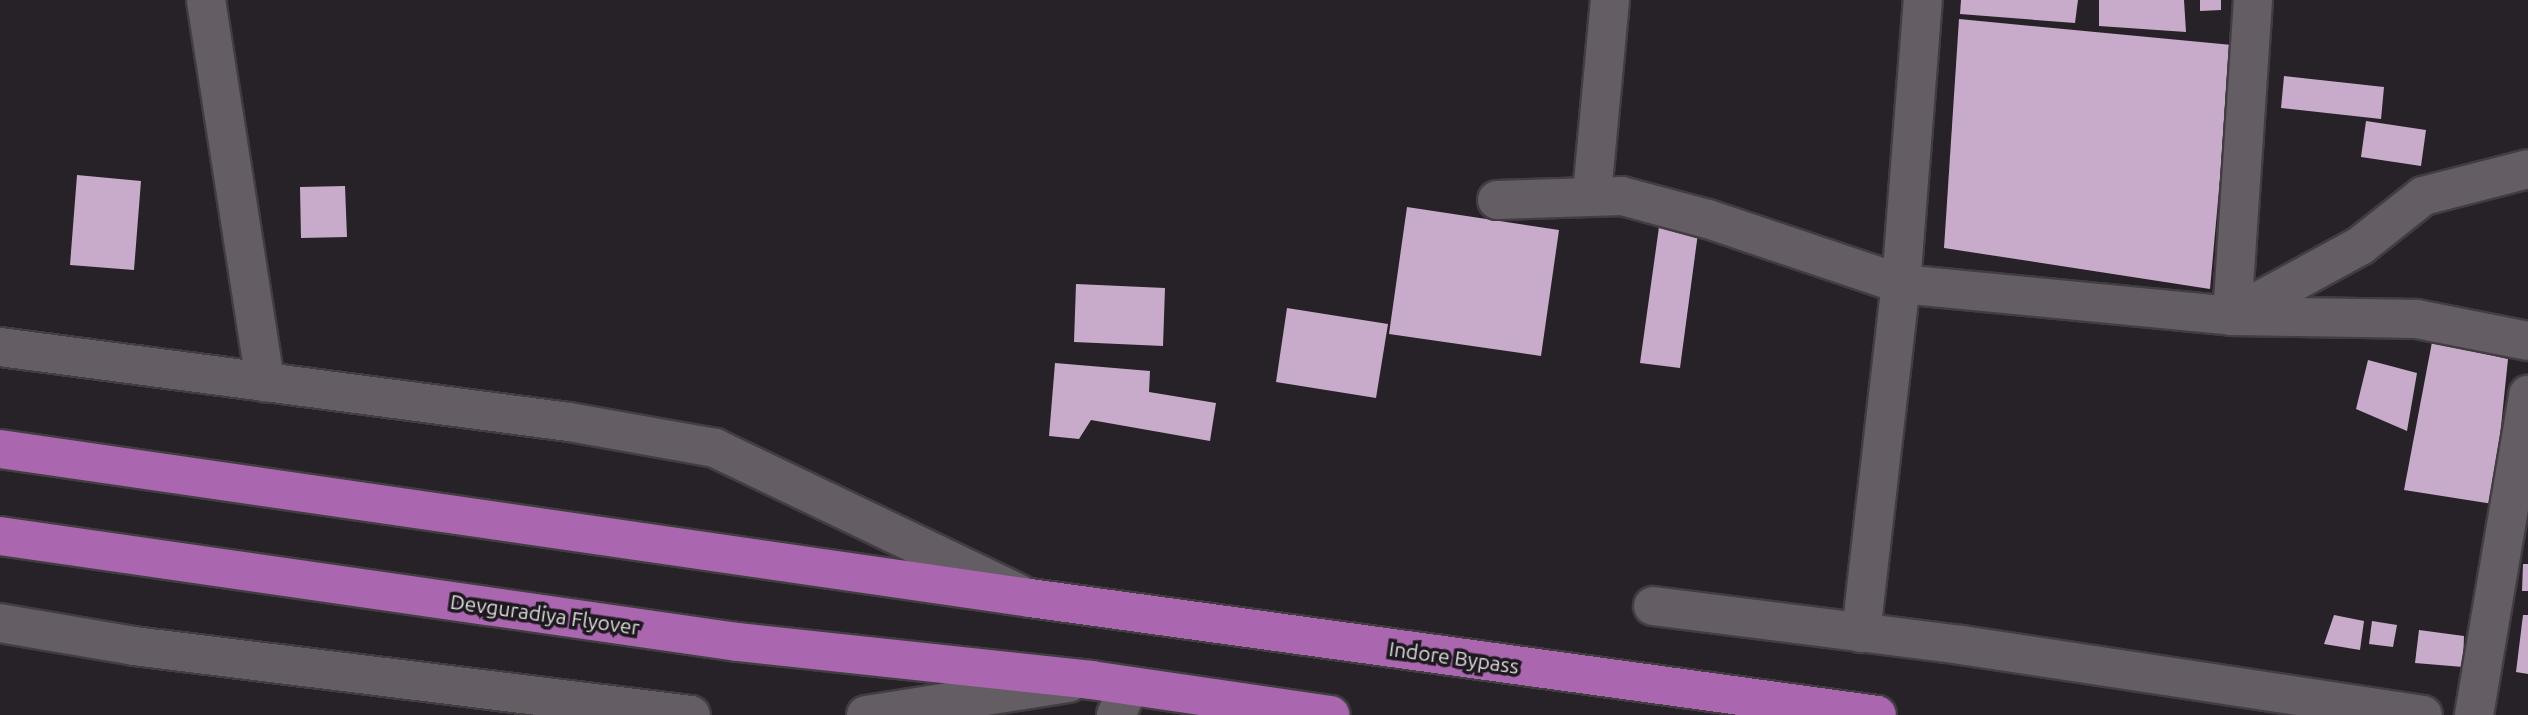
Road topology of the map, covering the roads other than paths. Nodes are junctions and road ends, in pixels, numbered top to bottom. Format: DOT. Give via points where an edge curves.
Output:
graph roads {
  1 [pos="206,0"];
  2 [pos="1610,0"];
  3 [pos="1923,0"];
  4 [pos="2253,0"];
  5 [pos="2528,169"];
  6 [pos="1592,194"];
  7 [pos="1497,200"];
  8 [pos="1901,284"];
  9 [pos="2232,316"];
  10 [pos="2528,341"];
  11 [pos="0,347"];
  12 [pos="265,382"];
  13 [pos="2528,395"];
  14 [pos="0,449"];
  15 [pos="2523,462"];
  16 [pos="0,536"];
  17 [pos="1030,598"];
  18 [pos="1653,606"];
  19 [pos="0,623"];
  20 [pos="1861,633"];
  21 [pos="1091,680"];
  22 [pos="1123,701"];
  23 [pos="691,715"];
  24 [pos="866,715"];
  25 [pos="1330,715"];
  26 [pos="1877,715"];
  27 [pos="2423,715"];
  28 [pos="2474,715"];
  1 -- 12 [label="street"];
  2 -- 6 [label="street"];
  3 -- 8 [label="street"];
  4 -- 9 [label="street"];
  5 -- 9 [label="street" via="2423,196 2360,246"];
  6 -- 7 [label="street"];
  6 -- 8 [label="street" via="1622,196 1708,219"];
  8 -- 9 [label="street"];
  8 -- 20 [label="street"];
  9 -- 10 [label="street" via="2417,319"];
  11 -- 12 [label="street"];
  12 -- 17 [label="street" via="569,422 715,448"];
  13 -- 15 [label="street"];
  14 -- 17 [label="highway"];
  15 -- 28 [label="street"];
  16 -- 21 [label="highway, Devguradiya Flyover" via="737,642"];
  17 -- 26 [label="highway, Indore Bypass"];
  18 -- 20 [label="street"];
  19 -- 23 [label="street" via="134,646"];
  20 -- 27 [label="street"];
  21 -- 22 [label="highway"];
  21 -- 24 [label="street"];
  22 -- 25 [label="highway"];
}
